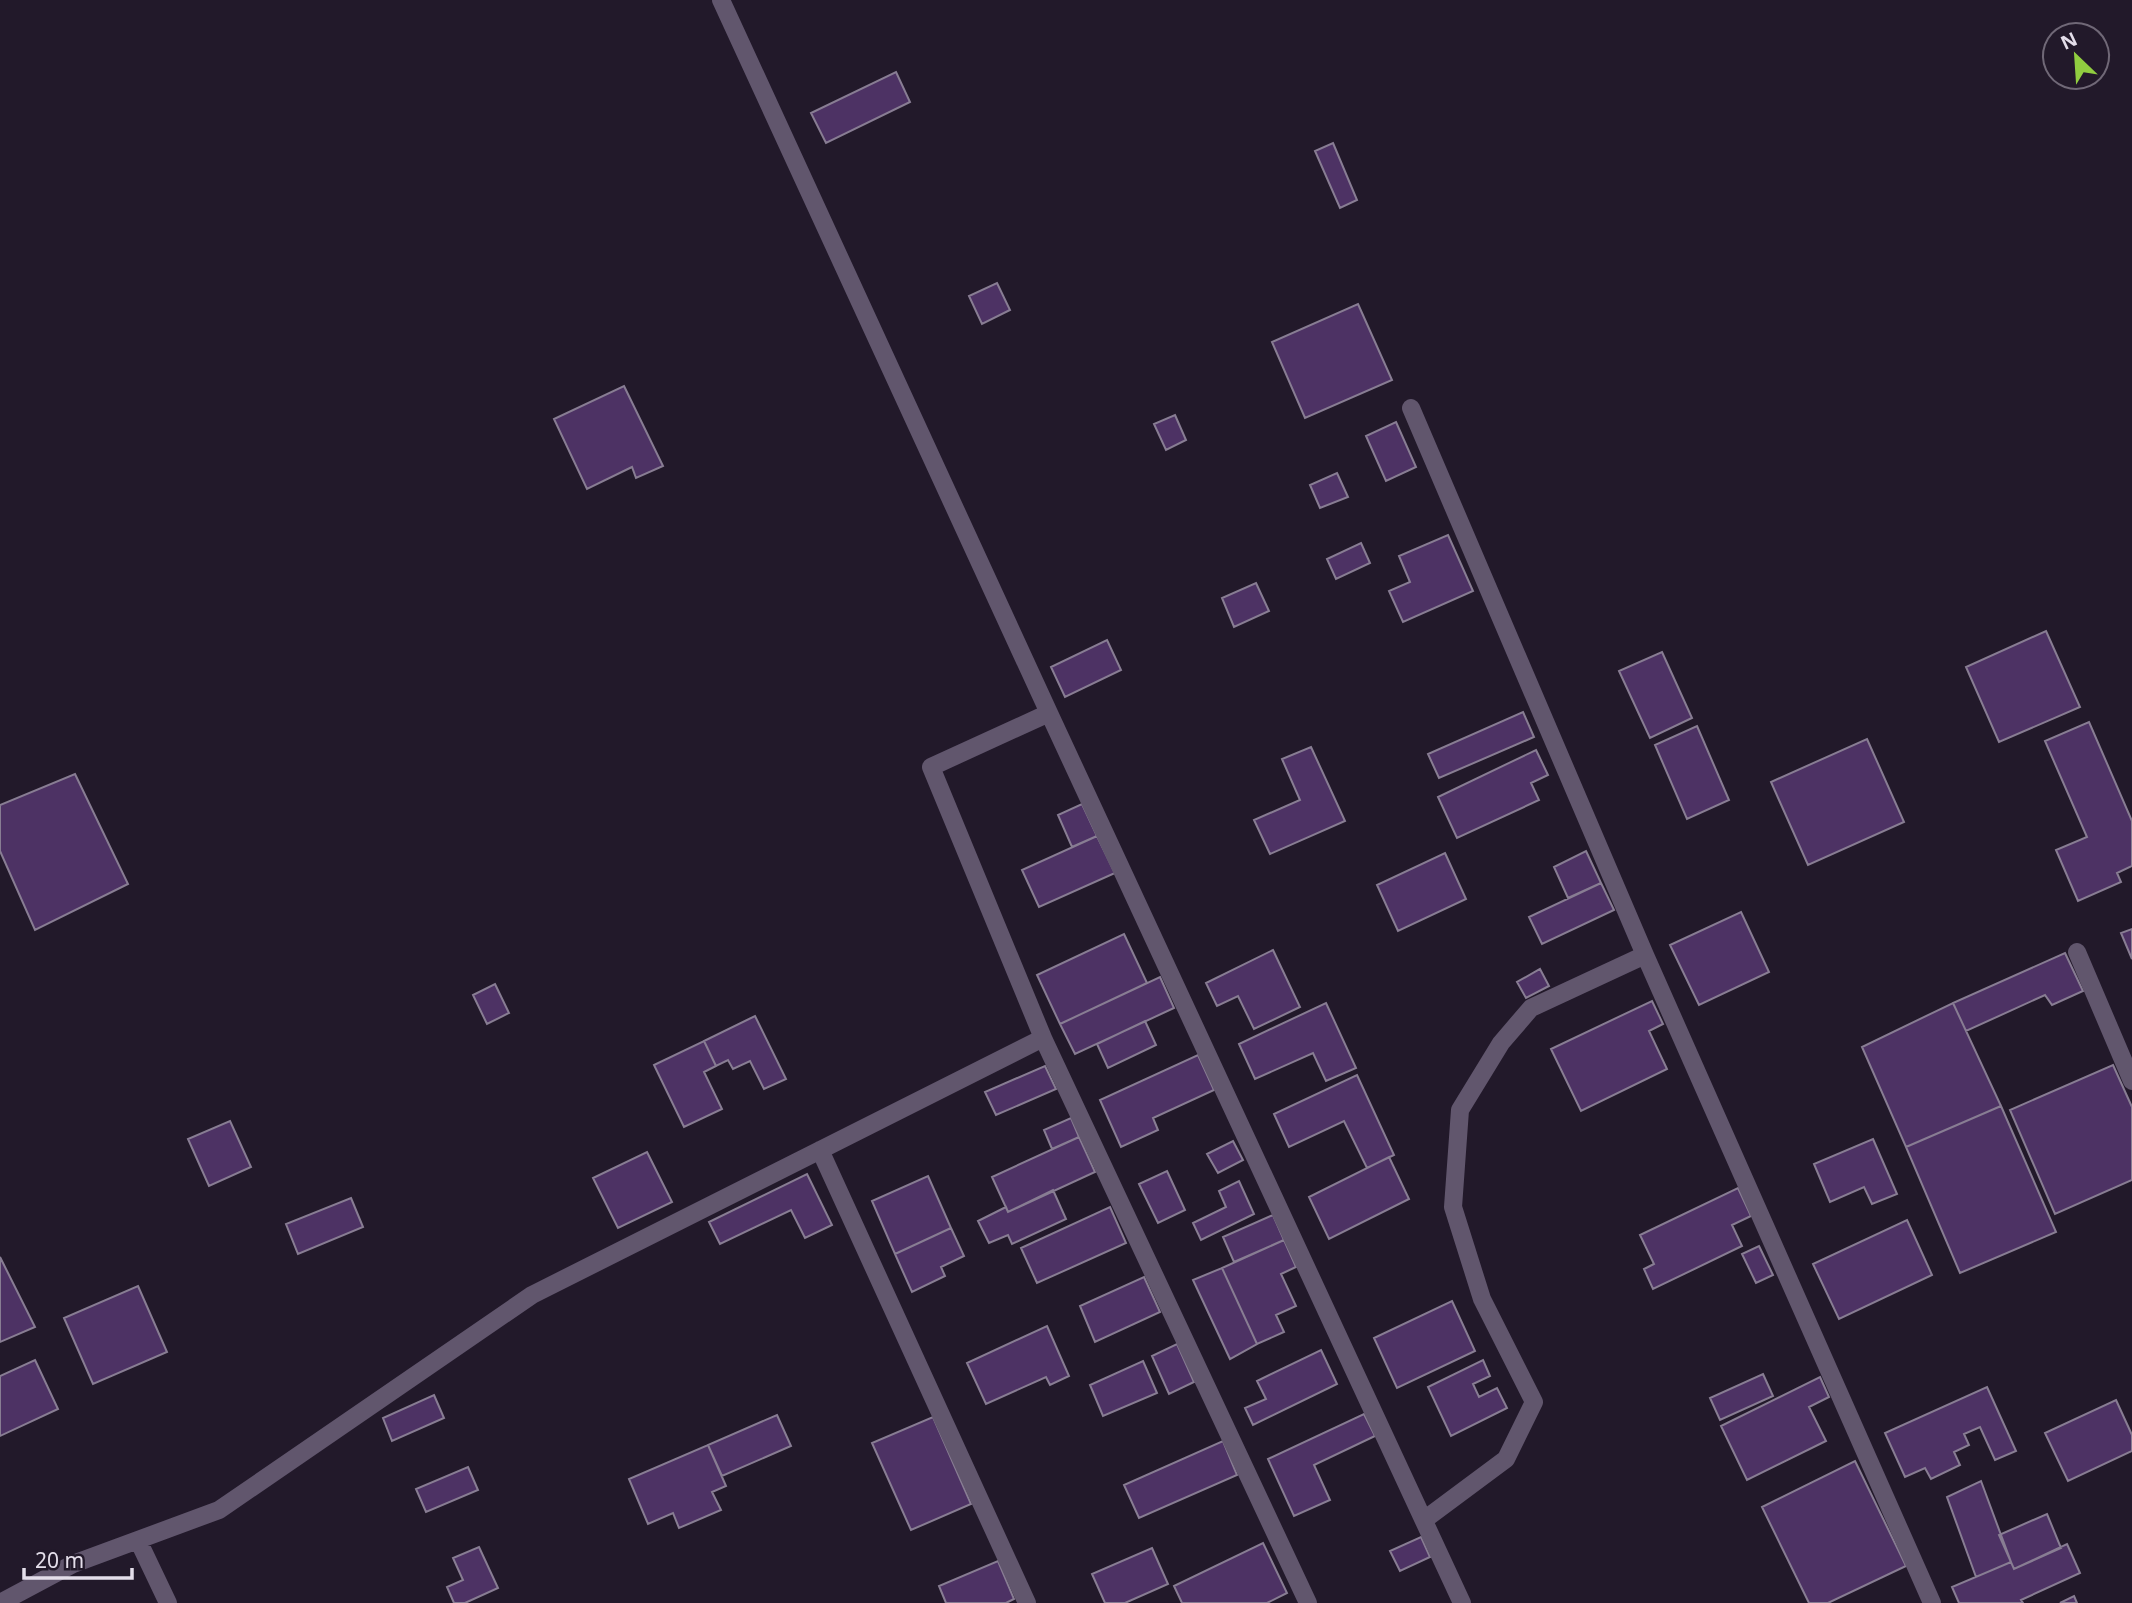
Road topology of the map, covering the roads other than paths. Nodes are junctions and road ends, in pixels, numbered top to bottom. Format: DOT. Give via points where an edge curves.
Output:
graph roads {
  1 [pos="721,0"];
  2 [pos="1411,408"];
  3 [pos="1049,713"];
  4 [pos="2077,952"];
  5 [pos="1645,955"];
  6 [pos="1043,1038"];
  7 [pos="2132,1081"];
  8 [pos="820,1150"];
  9 [pos="1424,1520"];
  10 [pos="138,1540"];
  11 [pos="1,1603"];
  12 [pos="168,1603"];
  13 [pos="1027,1603"];
  14 [pos="1308,1603"];
  15 [pos="1462,1603"];
  16 [pos="1932,1603"];
  1 -- 3 [label="street"];
  2 -- 5 [label="street"];
  3 -- 6 [label="street" via="931,767"];
  3 -- 9 [label="street"];
  4 -- 7 [label="street"];
  5 -- 9 [label="street" via="1531,1008 1501,1043 1460,1110 1453,1207 1482,1299 1534,1402 1506,1459"];
  5 -- 16 [label="street"];
  6 -- 8 [label="street"];
  6 -- 14 [label="street"];
  8 -- 10 [label="street" via="532,1295 219,1510"];
  8 -- 13 [label="street"];
  9 -- 15 [label="street"];
  10 -- 11 [label="street" via="73,1564"];
  10 -- 12 [label="street"];
}
